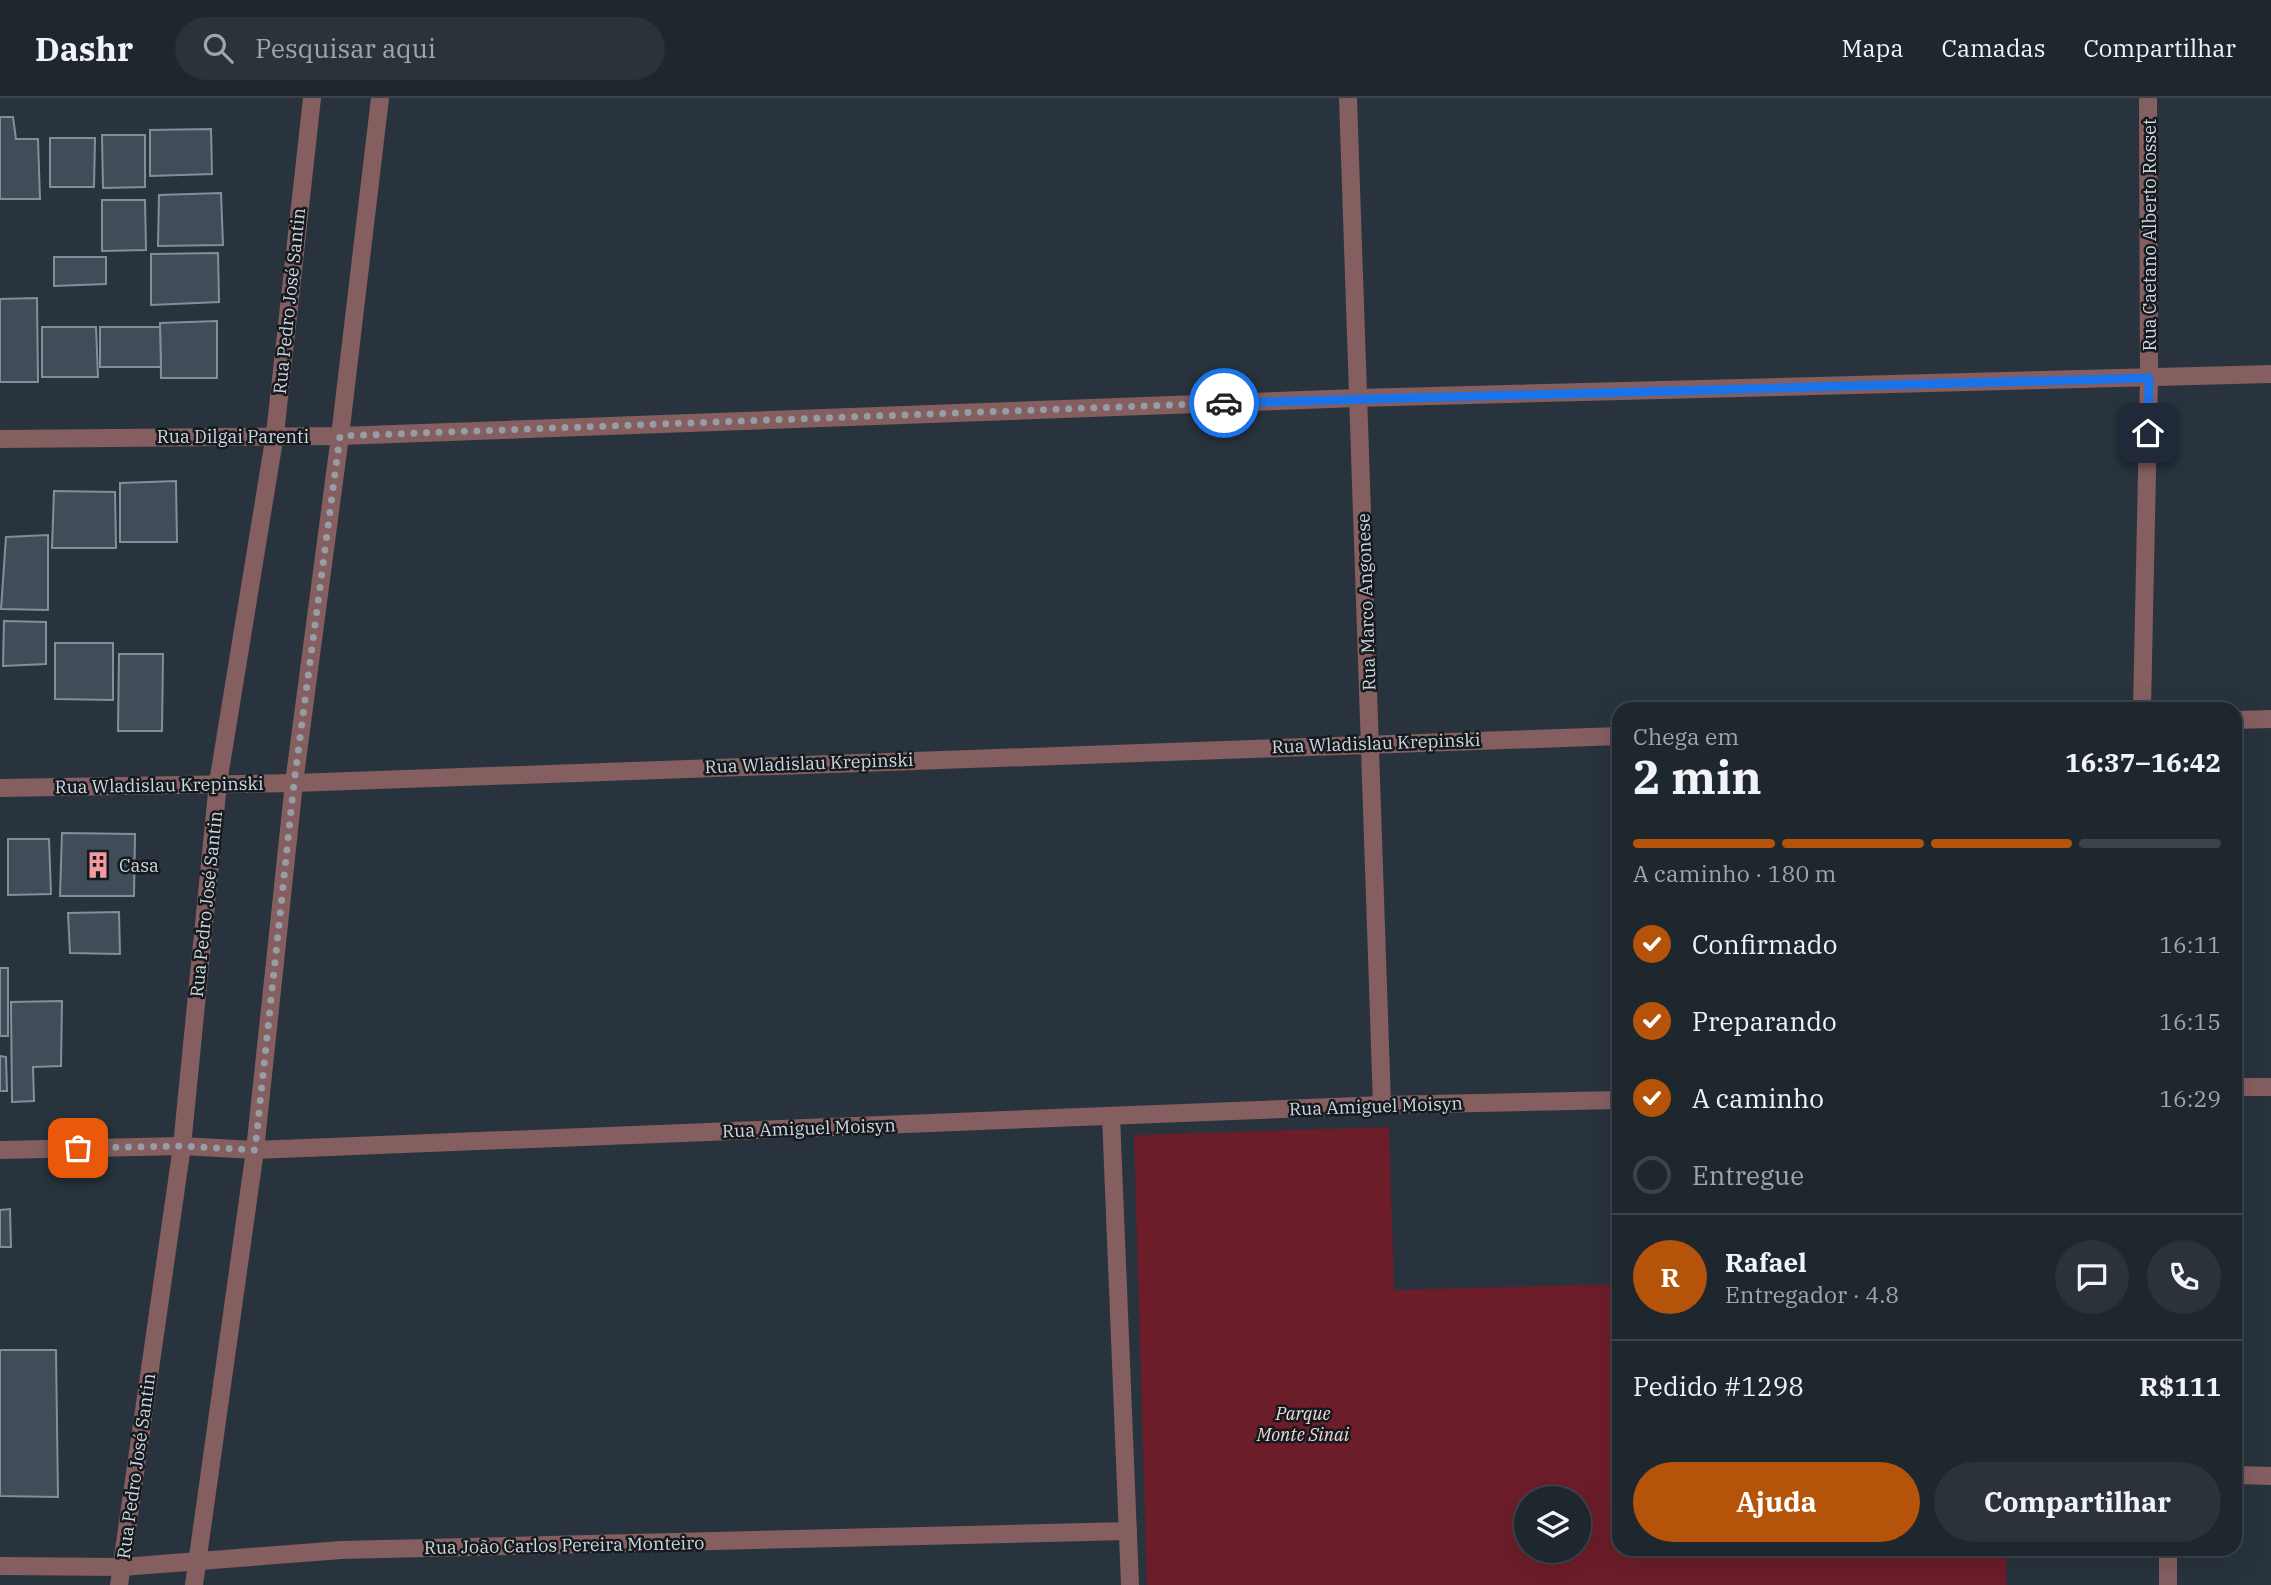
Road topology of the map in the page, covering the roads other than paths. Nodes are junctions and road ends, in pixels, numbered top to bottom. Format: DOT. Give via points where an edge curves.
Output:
graph roads {
  1 [pos="312,98"];
  2 [pos="380,98"];
  3 [pos="1348,98"];
  4 [pos="2148,98"];
  5 [pos="2271,374"];
  6 [pos="2149,378"];
  7 [pos="1357,398"];
  8 [pos="275,434"];
  9 [pos="340,436"];
  10 [pos="0,439"];
  11 [pos="2142,702"];
  12 [pos="2271,719"];
  13 [pos="2242,720"];
  14 [pos="1612,736"];
  15 [pos="1371,742"];
  16 [pos="218,783"];
  17 [pos="294,783"];
  18 [pos="0,788"];
  19 [pos="2242,1087"];
  20 [pos="2271,1087"];
  21 [pos="1612,1100"];
  22 [pos="1382,1105"];
  23 [pos="1111,1115"];
  24 [pos="182,1146"];
  25 [pos="0,1150"];
  26 [pos="255,1150"];
  27 [pos="2242,1475"];
  28 [pos="2271,1476"];
  29 [pos="1128,1531"];
  30 [pos="2168,1556"];
  31 [pos="197,1563"];
  32 [pos="0,1566"];
  33 [pos="122,1567"];
  34 [pos="119,1585"];
  35 [pos="194,1585"];
  36 [pos="1130,1585"];
  37 [pos="2168,1585"];
  1 -- 8 [label="street, Rua Pedro José Santin"];
  2 -- 9 [label="street"];
  3 -- 7 [label="street, Rua Marco Angonese"];
  4 -- 6 [label="street, Rua Caetano Alberto Rosset"];
  5 -- 6 [label="street, Rua Dilgai Parenti"];
  6 -- 7 [label="street, Rua Dilgai Parenti"];
  6 -- 11 [label="street, Rua Caetano Alberto Rosset"];
  7 -- 9 [label="street, Rua Dilgai Parenti"];
  7 -- 15 [label="street, Rua Marco Angonese"];
  8 -- 9 [label="street, Rua Dilgai Parenti"];
  8 -- 10 [label="street, Rua Dilgai Parenti"];
  8 -- 16 [label="street, Rua Pedro José Santin"];
  9 -- 17 [label="street"];
  12 -- 13 [label="street"];
  14 -- 15 [label="street, Rua Wladislau Krepinski"];
  15 -- 17 [label="street, Rua Wladislau Krepinski"];
  15 -- 22 [label="street, Rua Marco Angonese"];
  16 -- 17 [label="street, Rua Wladislau Krepinski"];
  16 -- 18 [label="street, Rua Wladislau Krepinski"];
  16 -- 24 [label="street, Rua Pedro José Santin"];
  17 -- 26 [label="street"];
  19 -- 20 [label="street"];
  21 -- 22 [label="street, Rua Amiguel Moisyn"];
  22 -- 23 [label="street, Rua Amiguel Moisyn"];
  23 -- 26 [label="street, Rua Amiguel Moisyn"];
  23 -- 29 [label="street"];
  24 -- 25 [label="street, Rua Amiguel Moisyn"];
  24 -- 26 [label="street, Rua Amiguel Moisyn"];
  24 -- 33 [label="street, Rua Pedro José Santin"];
  26 -- 31 [label="street"];
  27 -- 28 [label="street"];
  29 -- 31 [label="street, Rua João Carlos Pereira Monteiro" via="341,1550"];
  29 -- 36 [label="street"];
  30 -- 37 [label="street"];
  31 -- 33 [label="street, Rua João Carlos Pereira Monteiro"];
  31 -- 35 [label="street"];
  32 -- 33 [label="street, Rua João Carlos Pereira Monteiro"];
  33 -- 34 [label="street, Rua Pedro José Santin"];
}
